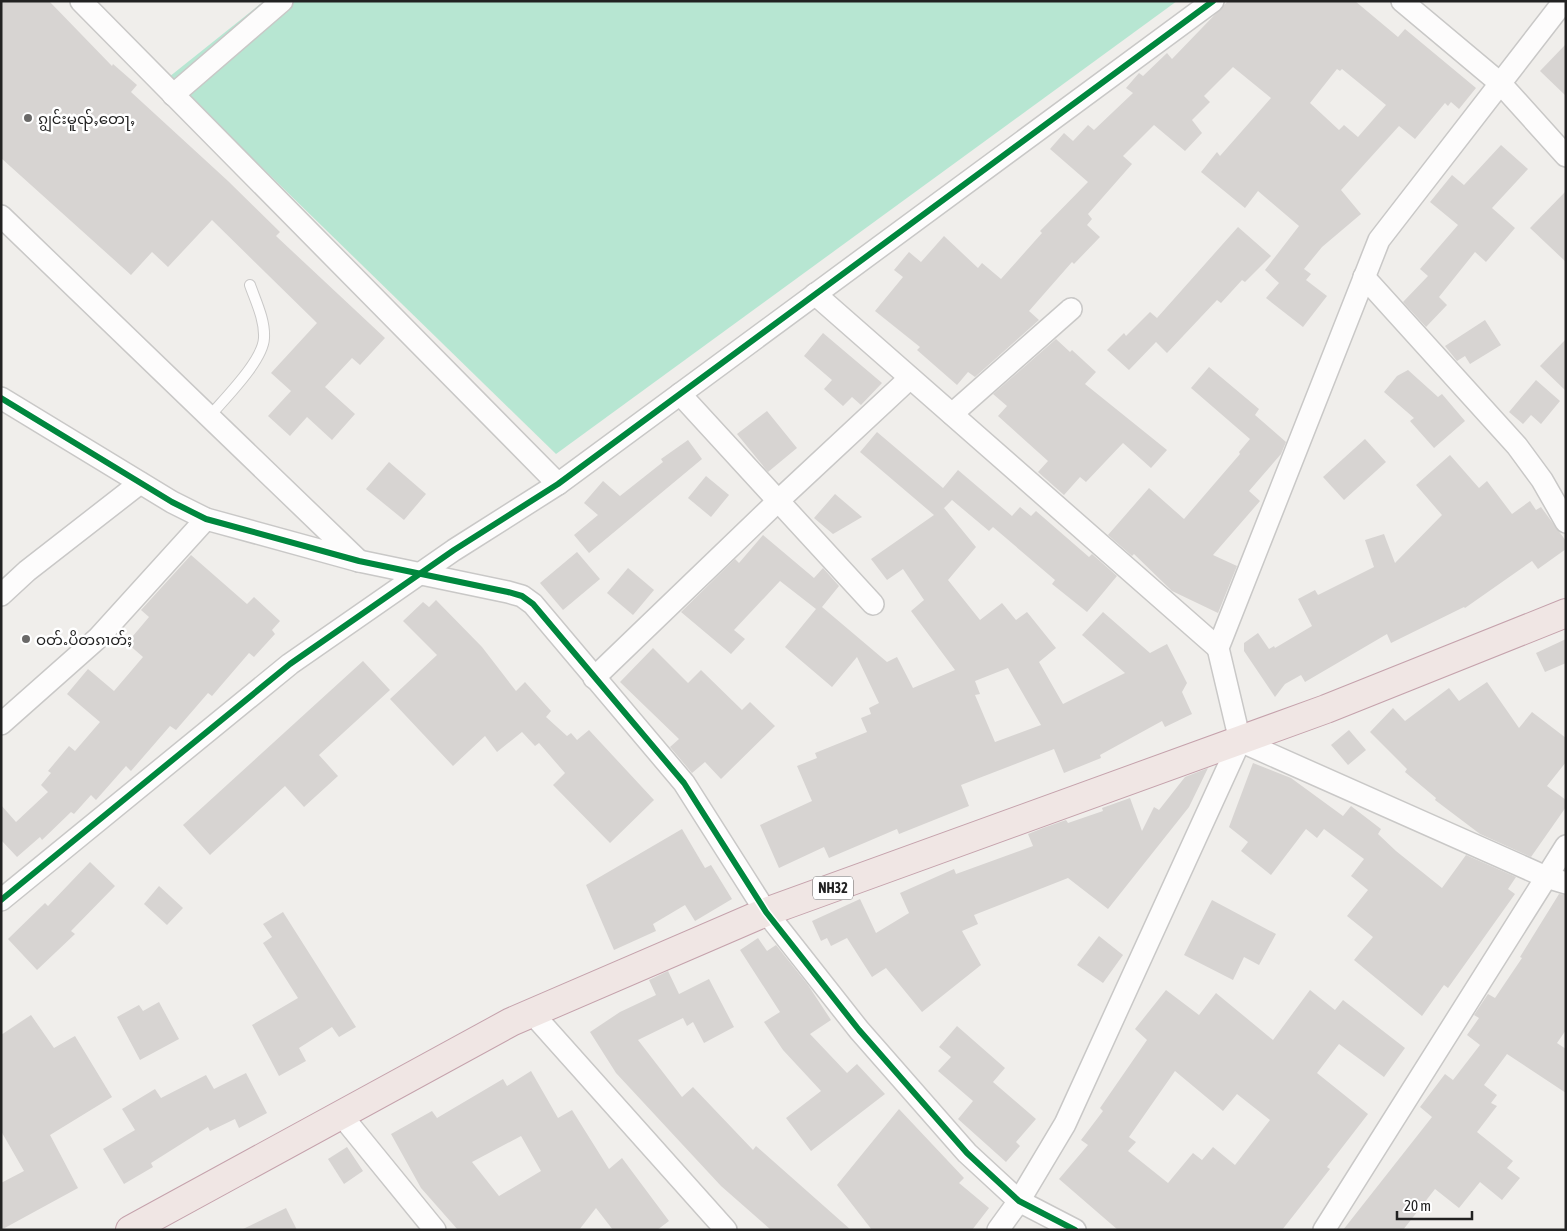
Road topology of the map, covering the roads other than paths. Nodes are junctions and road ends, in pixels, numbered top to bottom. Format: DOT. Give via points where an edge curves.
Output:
graph roads {
  1 [pos="82,1"];
  2 [pos="282,1"];
  3 [pos="1213,1"];
  4 [pos="1402,1"];
  5 [pos="1564,1"];
  6 [pos="1501,84"];
  7 [pos="173,95"];
  8 [pos="1566,156"];
  9 [pos="1,216"];
  10 [pos="1364,277"];
  11 [pos="250,285"];
  12 [pos="816,294"];
  13 [pos="1071,310"];
  14 [pos="910,378"];
  15 [pos="680,394"];
  16 [pos="1,398"];
  17 [pos="952,414"];
  18 [pos="210,418"];
  19 [pos="140,483"];
  20 [pos="558,484"];
  21 [pos="778,501"];
  22 [pos="206,518"];
  23 [pos="1566,522"];
  24 [pos="359,561"];
  25 [pos="421,574"];
  26 [pos="1,595"];
  27 [pos="873,604"];
  28 [pos="1566,613"];
  29 [pos="1218,648"];
  30 [pos="594,678"];
  31 [pos="1,724"];
  32 [pos="1240,741"];
  33 [pos="1566,846"];
  34 [pos="1556,880"];
  35 [pos="1,900"];
  36 [pos="766,912"];
  37 [pos="532,1013"];
  38 [pos="342,1116"];
  39 [pos="1020,1201"];
  40 [pos="130,1230"];
  41 [pos="435,1230"];
  42 [pos="726,1230"];
  43 [pos="998,1230"];
  44 [pos="1075,1230"];
  45 [pos="1324,1230"];
  1 -- 7 [label="street"];
  2 -- 7 [label="street"];
  3 -- 12 [label="street"];
  4 -- 6 [label="street"];
  5 -- 6 [label="street"];
  6 -- 8 [label="street"];
  6 -- 10 [label="street" via="1378,240"];
  7 -- 20 [label="street"];
  9 -- 18 [label="street"];
  10 -- 23 [label="street" via="1517,446 1542,480"];
  10 -- 29 [label="street"];
  11 -- 18 [label="lane" via="263,323 264,339 259,354"];
  12 -- 14 [label="street"];
  12 -- 15 [label="street"];
  13 -- 17 [label="street"];
  14 -- 17 [label="street"];
  14 -- 21 [label="street"];
  15 -- 20 [label="street"];
  15 -- 21 [label="street"];
  16 -- 19 [label="street"];
  17 -- 29 [label="street"];
  18 -- 24 [label="street"];
  19 -- 22 [label="street"];
  19 -- 26 [label="street"];
  20 -- 25 [label="street"];
  21 -- 27 [label="street"];
  21 -- 30 [label="street"];
  22 -- 24 [label="street"];
  22 -- 31 [label="street" via="98,638"];
  24 -- 25 [label="street"];
  25 -- 30 [label="street" via="522,596 533,604"];
  25 -- 35 [label="street" via="290,664"];
  28 -- 32 [label="highway, NH32"];
  29 -- 32 [label="street"];
  30 -- 36 [label="street" via="684,783"];
  32 -- 34 [label="street"];
  32 -- 36 [label="highway, NH32"];
  32 -- 39 [label="street" via="1065,1124"];
  33 -- 34 [label="street"];
  34 -- 45 [label="street"];
  36 -- 37 [label="highway, NH32"];
  36 -- 39 [label="street" via="859,1030 967,1153"];
  37 -- 38 [label="highway, NH32"];
  37 -- 42 [label="street"];
  38 -- 40 [label="highway, NH32"];
  38 -- 41 [label="street"];
  39 -- 43 [label="street"];
  39 -- 44 [label="street"];
}
